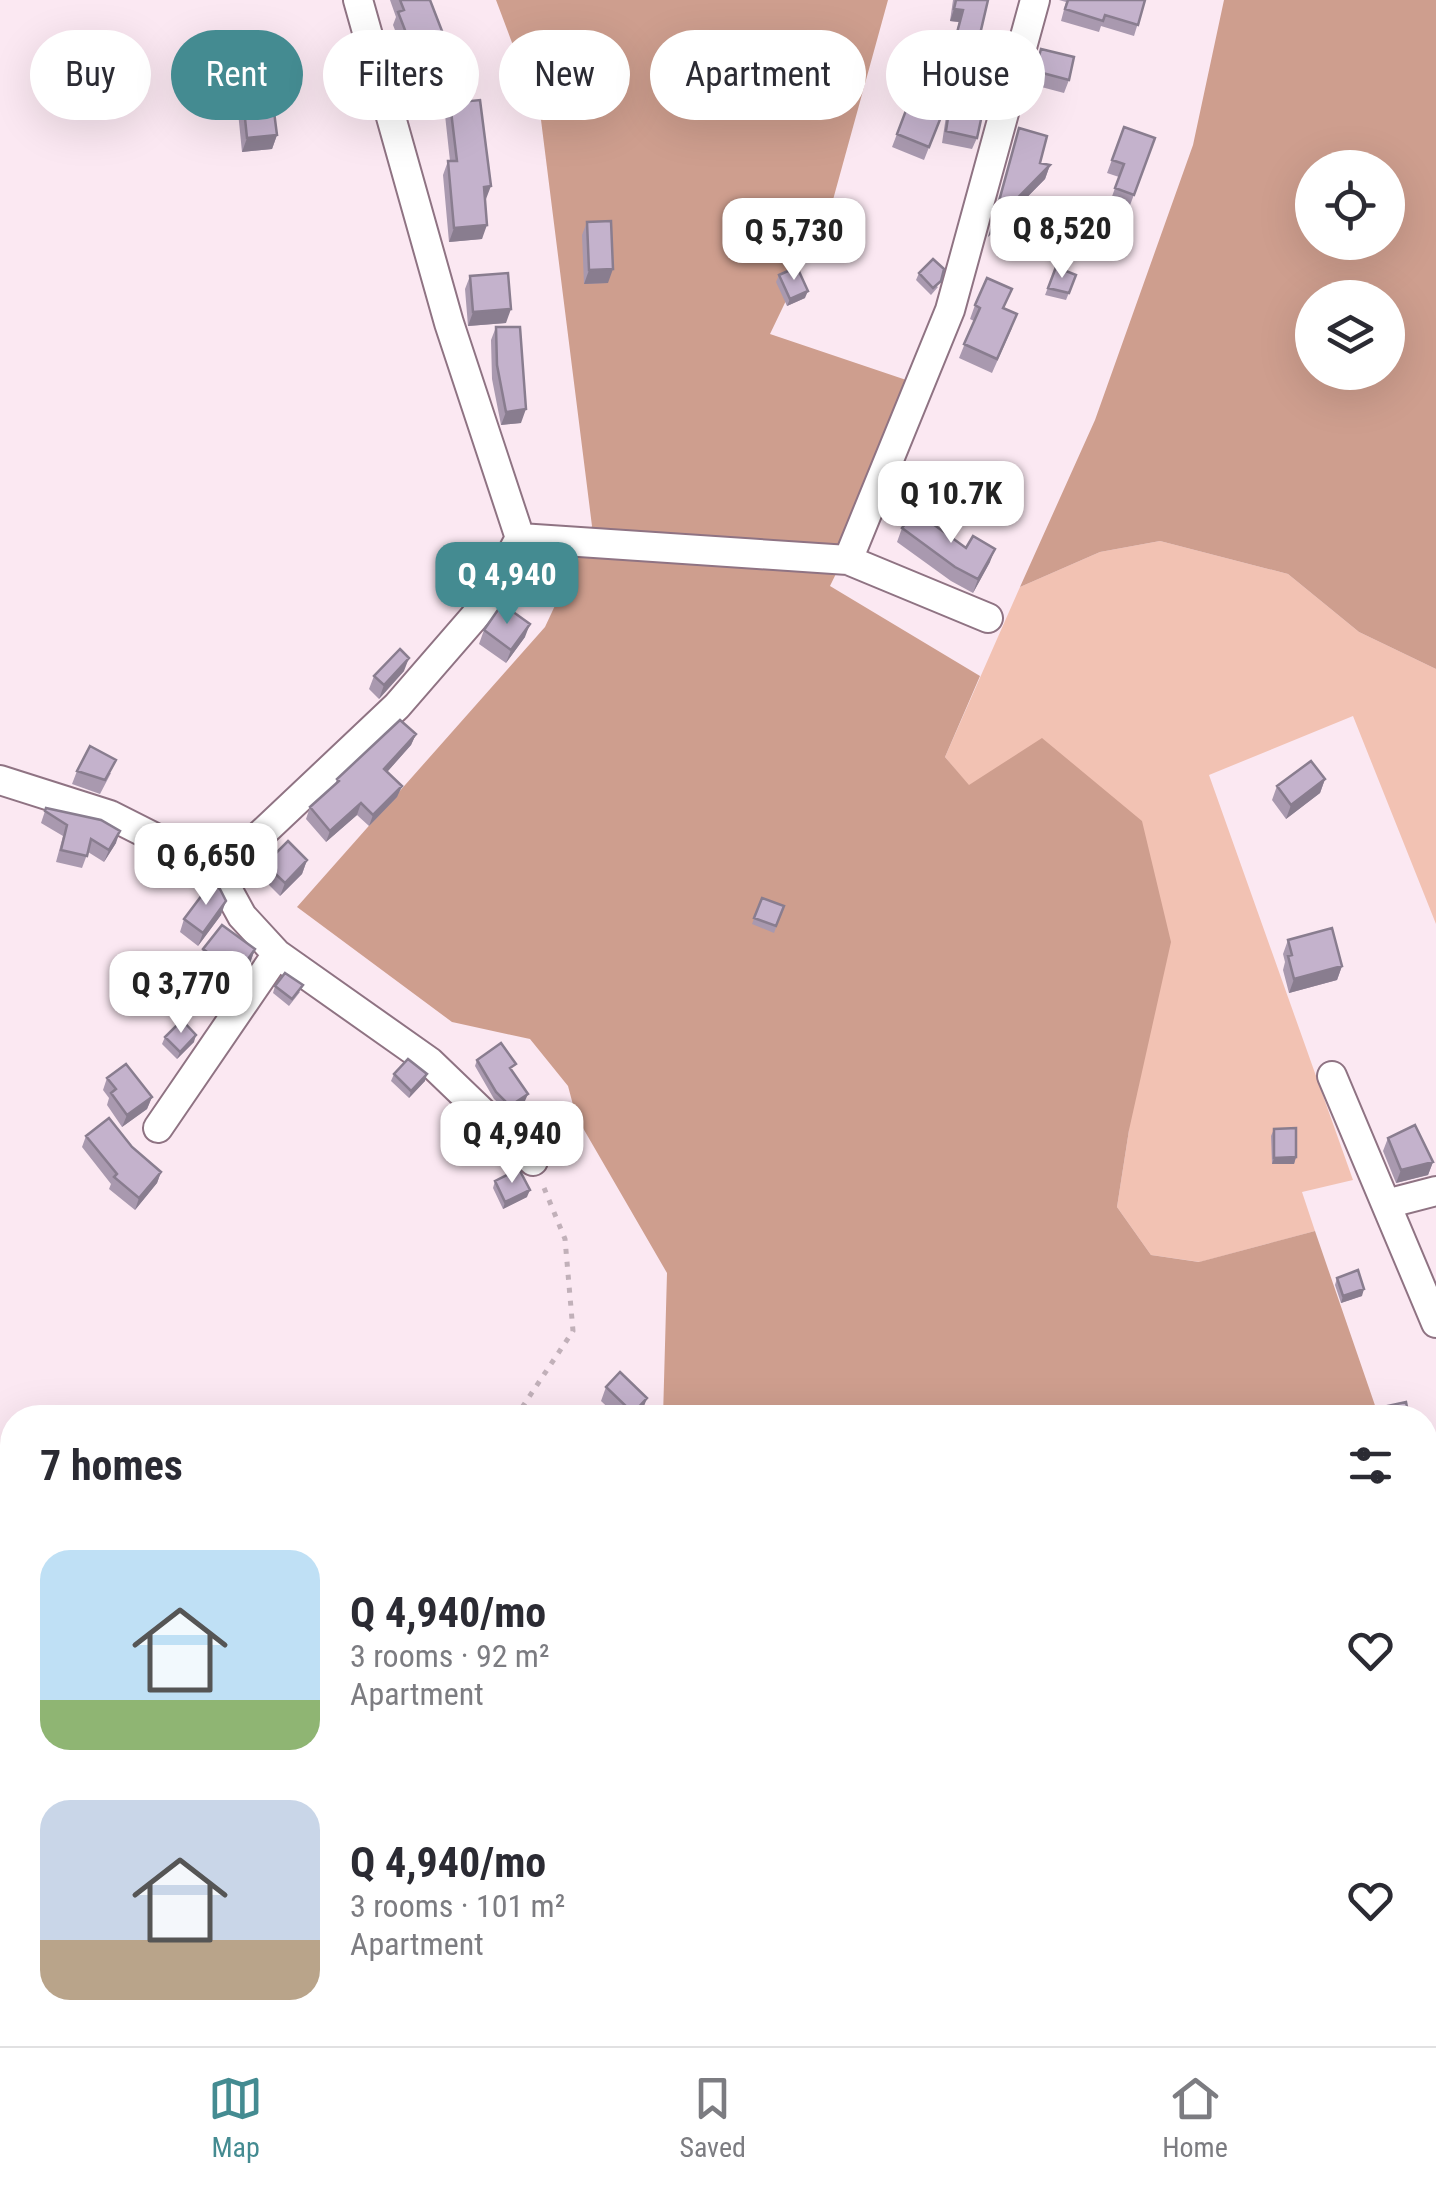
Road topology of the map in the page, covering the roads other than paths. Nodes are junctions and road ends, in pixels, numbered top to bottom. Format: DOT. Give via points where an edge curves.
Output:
graph roads {
  1 [pos="358,0"];
  2 [pos="1035,0"];
  3 [pos="520,538"];
  4 [pos="848,560"];
  5 [pos="988,618"];
  6 [pos="0,780"];
  7 [pos="219,874"];
  8 [pos="277,954"];
  9 [pos="1332,1076"];
  10 [pos="158,1128"];
  11 [pos="533,1161"];
  12 [pos="1436,1191"];
  13 [pos="1386,1204"];
  14 [pos="1436,1323"];
  1 -- 3 [label="street" via="449,323"];
  2 -- 4 [label="street" via="950,310"];
  3 -- 4 [label="street"];
  3 -- 7 [label="street" via="482,608 397,706"];
  4 -- 5 [label="street"];
  6 -- 7 [label="street" via="110,815"];
  7 -- 8 [label="street" via="242,916"];
  8 -- 10 [label="street"];
  8 -- 11 [label="street" via="430,1062"];
  9 -- 13 [label="street"];
  12 -- 13 [label="street"];
  13 -- 14 [label="street"];
}
